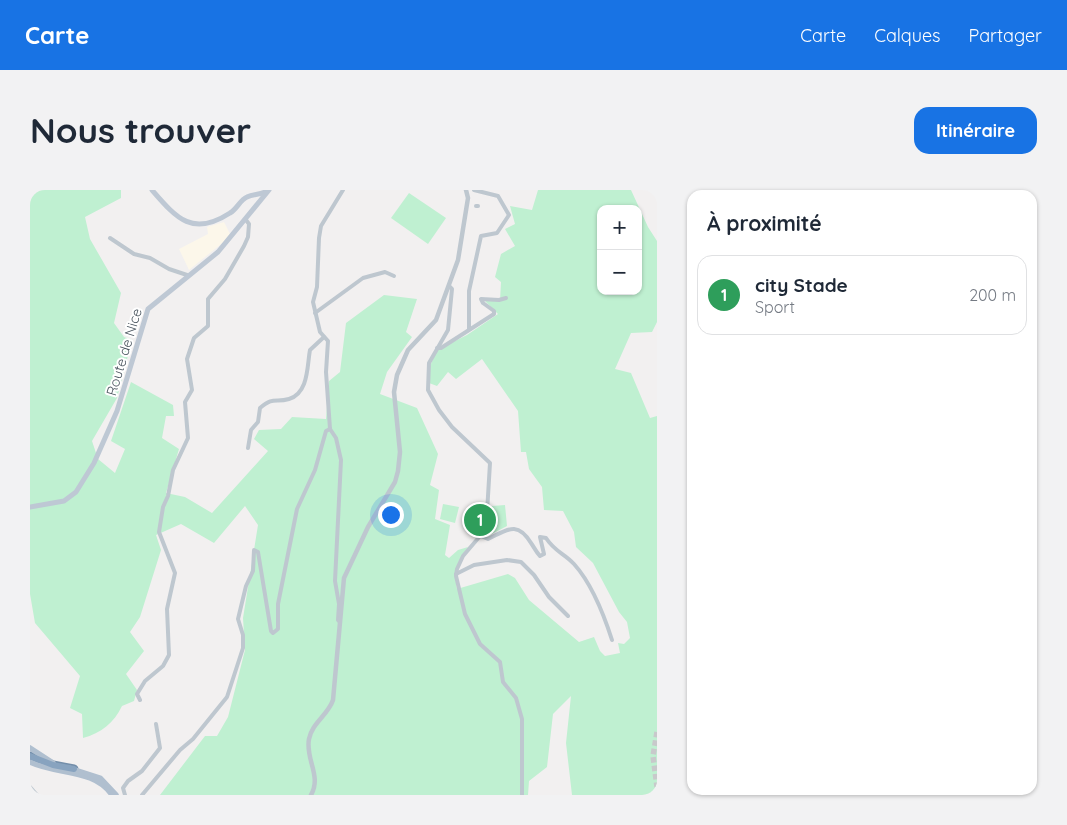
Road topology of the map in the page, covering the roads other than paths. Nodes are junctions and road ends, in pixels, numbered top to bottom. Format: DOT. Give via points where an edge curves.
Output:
graph roads {
  1 [pos="152,190"];
  2 [pos="268,190"];
  3 [pos="344,190"];
  4 [pos="466,190"];
  5 [pos="474,190"];
  6 [pos="255,199"];
  7 [pos="246,220"];
  8 [pos="110,238"];
  9 [pos="188,275"];
  10 [pos="394,276"];
  11 [pos="449,286"];
  12 [pos="506,298"];
  13 [pos="315,313"];
  14 [pos="469,329"];
  15 [pos="324,337"];
  16 [pos="437,348"];
  17 [pos="330,429"];
  18 [pos="248,448"];
  19 [pos="30,507"];
  20 [pos="481,536"];
  21 [pos="456,574"];
  22 [pos="340,589"];
  23 [pos="568,616"];
  24 [pos="612,640"];
  25 [pos="140,700"];
  26 [pos="156,724"];
  27 [pos="30,748"];
  28 [pos="32,759"];
  29 [pos="73,771"];
  30 [pos="30,787"];
  31 [pos="37,795"];
  32 [pos="112,795"];
  33 [pos="116,795"];
  34 [pos="125,795"];
  35 [pos="142,795"];
  36 [pos="311,795"];
  37 [pos="522,795"];
  1 -- 6 [label="main road" via="177,217 194,224 206,224 232,212 243,200"];
  2 -- 6 [label="main road"];
  3 -- 13 [label="street" via="321,226 318,287 313,299"];
  4 -- 11 [label="street" via="468,198 458,260"];
  5 -- 14 [label="street" via="498,196 509,215 497,233 482,236 469,290"];
  6 -- 7 [label="main road, Route de Nice"];
  7 -- 9 [label="main road, Route de Nice" via="218,252"];
  7 -- 25 [label="street" via="249,224 248,237 224,279 208,299 208,326 194,338 187,359 192,390 185,402 188,438 174,470 159,532 175,573 167,609 169,655 163,666 141,686 137,694"];
  8 -- 9 [label="street" via="134,254"];
  9 -- 19 [label="main road, Route de Nice" via="148,309 123,395 106,437 79,488 64,500"];
  10 -- 13 [label="street" via="385,272 358,280"];
  11 -- 16 [label="street" via="452,289 449,326"];
  11 -- 22 [label="street" via="434,324 408,350 399,369 394,392 400,452 398,471 395,482 368,526"];
  12 -- 14 [label="street" via="481,299 495,313"];
  13 -- 15 [label="street"];
  14 -- 16 [label="street"];
  15 -- 17 [label="street" via="328,347 326,372"];
  15 -- 18 [label="street" via="310,350 308,371 298,392 288,399 273,399 261,407 258,422 250,430"];
  16 -- 20 [label="street" via="428,369 431,397 452,427 490,463 486,530"];
  17 -- 22 [label="street" via="336,438 341,460 335,581"];
  17 -- 35 [label="street" via="326,431 315,470 298,509 278,604 278,629 271,631 262,567 258,552 254,550 253,571 238,619 244,639 243,648 226,697"];
  20 -- 21 [label="street" via="463,556"];
  20 -- 24 [label="street" via="488,539 506,530 517,529 527,536 540,556 544,554 540,538 546,538 553,549 580,572"];
  21 -- 23 [label="street" via="474,565 506,560 521,562"];
  21 -- 37 [label="street" via="465,614 480,644 500,662 503,682 520,707"];
  22 -- 36 [label="street" via="333,700 309,737 308,751 316,782"];
  26 -- 34 [label="street" via="160,748 142,771 128,780 123,788"];
  27 -- 29 [label="main road"];
  28 -- 29 [label="highway"];
  29 -- 32 [label="main road" via="94,779"];
  29 -- 33 [label="main road" via="100,778"];
  30 -- 31 [label="street"];
}
